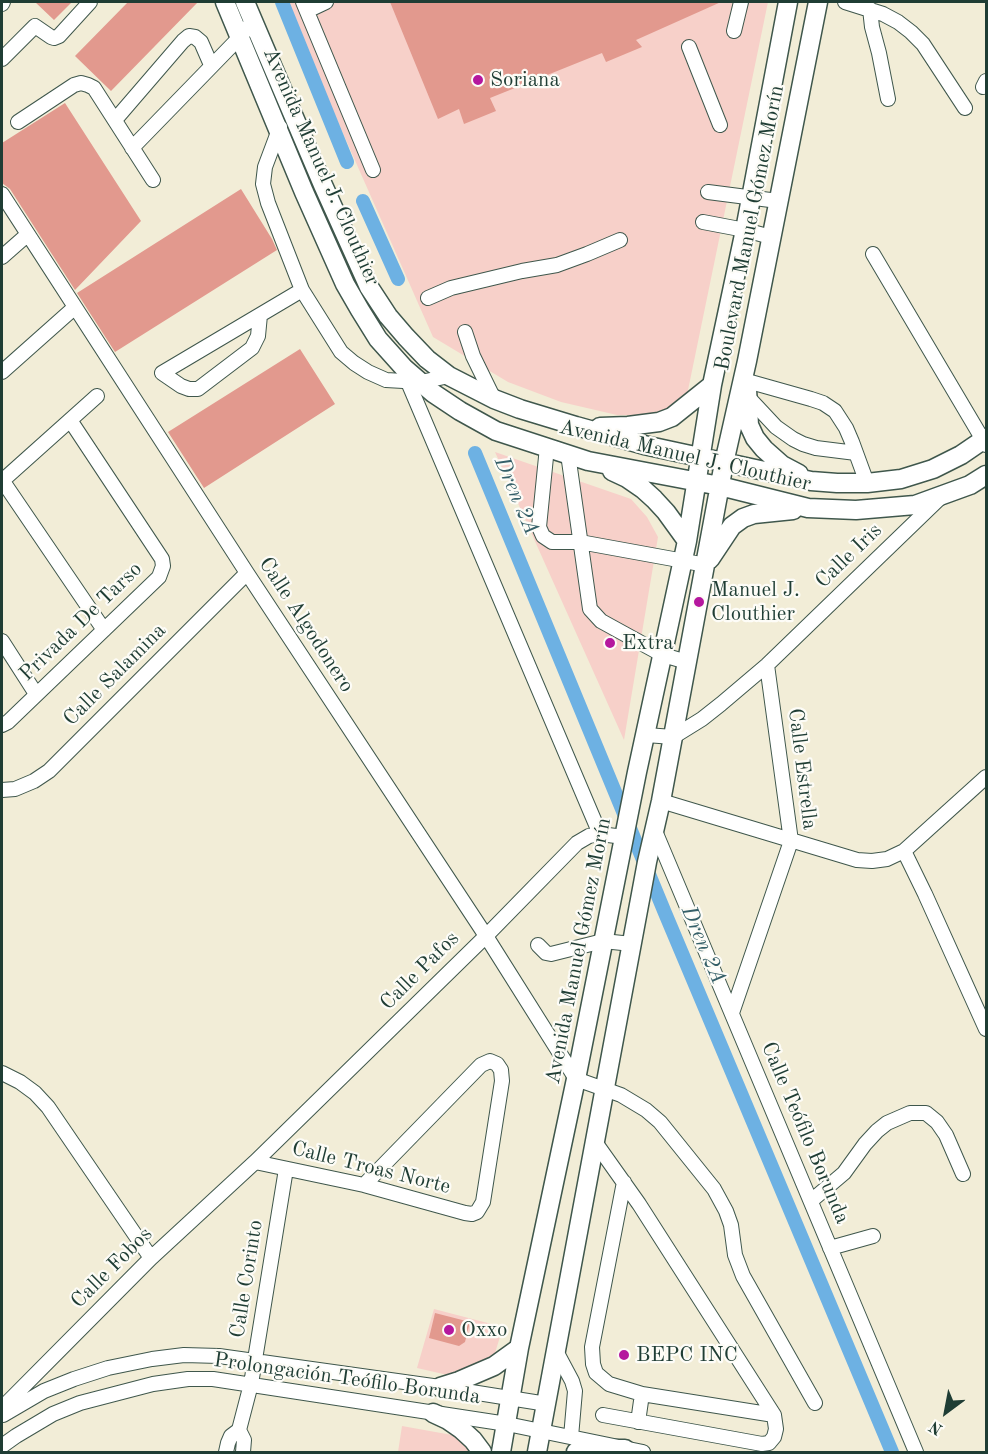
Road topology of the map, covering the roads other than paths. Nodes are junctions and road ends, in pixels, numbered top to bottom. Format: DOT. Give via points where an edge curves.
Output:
graph roads {
  1 [pos="90,2"];
  2 [pos="225,2"];
  3 [pos="245,2"];
  4 [pos="326,2"];
  5 [pos="741,2"];
  6 [pos="788,2"];
  7 [pos="818,2"];
  8 [pos="845,2"];
  9 [pos="305,6"];
  10 [pos="870,9"];
  11 [pos="253,21"];
  12 [pos="734,31"];
  13 [pos="240,37"];
  14 [pos="689,47"];
  15 [pos="2,59"];
  16 [pos="212,65"];
  17 [pos="888,99"];
  18 [pos="965,108"];
  19 [pos="290,109"];
  20 [pos="115,120"];
  21 [pos="18,122"];
  22 [pos="720,125"];
  23 [pos="278,130"];
  24 [pos="132,148"];
  25 [pos="373,170"];
  26 [pos="153,180"];
  27 [pos="708,192"];
  28 [pos="2,194"];
  29 [pos="751,197"];
  30 [pos="778,201"];
  31 [pos="703,222"];
  32 [pos="745,230"];
  33 [pos="27,235"];
  34 [pos="771,237"];
  35 [pos="620,240"];
  36 [pos="873,254"];
  37 [pos="2,257"];
  38 [pos="302,290"];
  39 [pos="428,298"];
  40 [pos="74,308"];
  41 [pos="260,315"];
  42 [pos="465,332"];
  43 [pos="747,361"];
  44 [pos="2,372"];
  45 [pos="449,376"];
  46 [pos="414,382"];
  47 [pos="712,385"];
  48 [pos="747,388"];
  49 [pos="98,396"];
  50 [pos="495,399"];
  51 [pos="70,420"];
  52 [pos="576,426"];
  53 [pos="986,441"];
  54 [pos="547,447"];
  55 [pos="856,453"];
  56 [pos="568,454"];
  57 [pos="701,458"];
  58 [pos="588,461"];
  59 [pos="724,463"];
  60 [pos="987,476"];
  61 [pos="2,481"];
  62 [pos="811,481"];
  63 [pos="696,482"];
  64 [pos="867,483"];
  65 [pos="720,486"];
  66 [pos="943,496"];
  67 [pos="808,508"];
  68 [pos="687,541"];
  69 [pos="580,542"];
  70 [pos="683,561"];
  71 [pos="706,565"];
  72 [pos="247,573"];
  73 [pos="104,630"];
  74 [pos="2,641"];
  75 [pos="663,655"];
  76 [pos="687,662"];
  77 [pos="767,665"];
  78 [pos="36,694"];
  79 [pos="2,725"];
  80 [pos="645,735"];
  81 [pos="673,737"];
  82 [pos="987,777"];
  83 [pos="2,789"];
  84 [pos="661,801"];
  85 [pos="625,830"];
  86 [pos="654,831"];
  87 [pos="600,834"];
  88 [pos="792,841"];
  89 [pos="904,851"];
  90 [pos="486,936"];
  91 [pos="603,941"];
  92 [pos="632,944"];
  93 [pos="538,945"];
  94 [pos="732,1014"];
  95 [pos="987,1029"];
  96 [pos="2,1073"];
  97 [pos="576,1079"];
  98 [pos="605,1090"];
  99 [pos="595,1142"];
  100 [pos="255,1162"];
  101 [pos="286,1169"];
  102 [pos="963,1174"];
  103 [pos="624,1182"];
  104 [pos="364,1185"];
  105 [pos="811,1201"];
  106 [pos="873,1236"];
  107 [pos="830,1248"];
  108 [pos="151,1258"];
  109 [pos="519,1348"];
  110 [pos="556,1351"];
  111 [pos="255,1361"];
  112 [pos="251,1384"];
  113 [pos="435,1386"];
  114 [pos="642,1394"];
  115 [pos="511,1397"];
  116 [pos="815,1403"];
  117 [pos="547,1404"];
  118 [pos="2,1408"];
  119 [pos="431,1412"];
  120 [pos="603,1415"];
  121 [pos="774,1415"];
  122 [pos="2,1416"];
  123 [pos="638,1422"];
  124 [pos="507,1424"];
  125 [pos="239,1430"];
  126 [pos="542,1431"];
  127 [pos="573,1445"];
  128 [pos="2,1446"];
  129 [pos="634,1450"];
  130 [pos="226,1452"];
  131 [pos="243,1452"];
  132 [pos="482,1452"];
  133 [pos="501,1452"];
  134 [pos="537,1452"];
  135 [pos="916,1452"];
  1 -- 15 [label="street" via="59,36 51,37 35,26"];
  2 -- 13 [label="main road, Avenida Manuel J. Clouthier"];
  3 -- 11 [label="main road, Avenida Manuel J. Clouthier"];
  4 -- 9 [label="street"];
  5 -- 12 [label="street"];
  6 -- 29 [label="main road, Boulevard Manuel Gómez Morín"];
  7 -- 30 [label="main road, Boulevard Manuel Gómez Morín"];
  8 -- 10 [label="street"];
  9 -- 25 [label="street"];
  10 -- 17 [label="street"];
  10 -- 18 [label="street" via="898,22 923,44"];
  11 -- 13 [label="street"];
  11 -- 19 [label="main road, Avenida Manuel J. Clouthier"];
  13 -- 16 [label="street"];
  13 -- 23 [label="main road, Avenida Manuel J. Clouthier"];
  14 -- 22 [label="street"];
  16 -- 20 [label="street" via="201,42 189,36"];
  16 -- 24 [label="street"];
  19 -- 23 [label="street"];
  19 -- 45 [label="main road, Avenida Manuel J. Clouthier" via="369,287 406,337"];
  20 -- 21 [label="street" via="94,88 81,83"];
  20 -- 24 [label="street"];
  23 -- 38 [label="street" via="263,184"];
  23 -- 46 [label="main road, Avenida Manuel J. Clouthier" via="340,273 378,339"];
  24 -- 26 [label="street"];
  27 -- 29 [label="street"];
  28 -- 33 [label="street, Calle Algodonero"];
  29 -- 30 [label="street"];
  29 -- 32 [label="main road, Boulevard Manuel Gómez Morín"];
  30 -- 34 [label="main road, Boulevard Manuel Gómez Morín"];
  31 -- 32 [label="street"];
  32 -- 34 [label="street"];
  32 -- 47 [label="main road, Boulevard Manuel Gómez Morín"];
  33 -- 37 [label="street"];
  33 -- 40 [label="street, Calle Algodonero"];
  34 -- 43 [label="main road, Boulevard Manuel Gómez Morín"];
  35 -- 39 [label="street" via="557,265 451,288"];
  36 -- 53 [label="street"];
  38 -- 41 [label="street"];
  38 -- 46 [label="street" via="340,352 386,380"];
  40 -- 44 [label="street"];
  40 -- 72 [label="street, Calle Algodonero"];
  41 -- 41 [label="street" via="258,336 252,348 198,390 181,386 162,373"];
  42 -- 50 [label="street"];
  43 -- 48 [label="main road"];
  43 -- 59 [label="main road, Boulevard Manuel Gómez Morín"];
  45 -- 46 [label="street"];
  45 -- 50 [label="main road, Avenida Manuel J. Clouthier"];
  46 -- 54 [label="main road, Avenida Manuel J. Clouthier" via="496,431"];
  46 -- 87 [label="street"];
  47 -- 52 [label="main road" via="672,417 659,422"];
  47 -- 57 [label="main road, Boulevard Manuel Gómez Morín"];
  48 -- 55 [label="street" via="776,427 793,439 816,448"];
  48 -- 55 [label="street" via="823,403 835,411"];
  48 -- 62 [label="main road" via="749,425 755,438 782,465"];
  49 -- 51 [label="street"];
  50 -- 52 [label="main road, Avenida Manuel J. Clouthier"];
  51 -- 61 [label="street"];
  51 -- 73 [label="street, Privada De Tarso" via="162,559 159,577"];
  52 -- 57 [label="main road, Avenida Manuel J. Clouthier"];
  53 -- 64 [label="main road, Avenida Manuel J. Clouthier" via="933,469 901,479"];
  54 -- 56 [label="main road, Avenida Manuel J. Clouthier"];
  54 -- 69 [label="street" via="539,527 552,542"];
  55 -- 64 [label="street"];
  56 -- 58 [label="main road, Avenida Manuel J. Clouthier"];
  56 -- 69 [label="street"];
  57 -- 59 [label="main road, Avenida Manuel J. Clouthier"];
  57 -- 63 [label="main road, Avenida Manuel Gómez Morín"];
  58 -- 63 [label="main road, Avenida Manuel J. Clouthier"];
  58 -- 68 [label="main road" via="644,489"];
  59 -- 62 [label="main road, Avenida Manuel J. Clouthier"];
  59 -- 65 [label="main road"];
  60 -- 66 [label="main road, Avenida Manuel J. Clouthier"];
  61 -- 73 [label="street"];
  62 -- 64 [label="main road, Avenida Manuel J. Clouthier"];
  63 -- 65 [label="main road, Avenida Manuel J. Clouthier"];
  63 -- 68 [label="main road, Avenida Manuel Gómez Morín"];
  65 -- 67 [label="main road, Avenida Manuel J. Clouthier"];
  65 -- 71 [label="main road"];
  66 -- 67 [label="main road, Avenida Manuel J. Clouthier" via="889,508"];
  66 -- 77 [label="street, Calle Iris"];
  67 -- 71 [label="main road" via="743,518 732,526"];
  68 -- 70 [label="main road, Avenida Manuel Gómez Morín"];
  69 -- 70 [label="street"];
  69 -- 75 [label="street" via="590,609 601,621"];
  70 -- 71 [label="street"];
  70 -- 75 [label="main road, Avenida Manuel Gómez Morín"];
  71 -- 76 [label="main road"];
  72 -- 83 [label="street, Calle Salamina" via="49,771 15,789"];
  72 -- 90 [label="street, Calle Algodonero"];
  73 -- 78 [label="street, Privada De Tarso"];
  74 -- 78 [label="street"];
  75 -- 76 [label="street"];
  75 -- 80 [label="main road, Avenida Manuel Gómez Morín"];
  76 -- 81 [label="main road"];
  77 -- 81 [label="street, Calle Iris" via="702,719"];
  77 -- 88 [label="street, Calle Estrella"];
  78 -- 79 [label="street, Privada De Tarso"];
  80 -- 81 [label="street"];
  80 -- 85 [label="main road, Avenida Manuel Gómez Morín"];
  81 -- 84 [label="main road"];
  82 -- 89 [label="street"];
  84 -- 86 [label="main road"];
  84 -- 88 [label="street"];
  85 -- 87 [label="street"];
  85 -- 91 [label="main road, Avenida Manuel Gómez Morín"];
  86 -- 92 [label="main road"];
  86 -- 94 [label="street, Calle Teófilo Borunda"];
  87 -- 90 [label="street, Calle Pafos" via="577,843"];
  88 -- 89 [label="street" via="857,860 887,859"];
  88 -- 94 [label="street, Calle Estrella"];
  89 -- 95 [label="street"];
  90 -- 97 [label="street, Calle Algodonero"];
  90 -- 100 [label="street, Calle Pafos"];
  91 -- 92 [label="street"];
  91 -- 93 [label="street" via="556,954"];
  91 -- 97 [label="main road, Avenida Manuel Gómez Morín"];
  92 -- 98 [label="main road"];
  94 -- 105 [label="street, Calle Teófilo Borunda"];
  96 -- 108 [label="street" via="35,1093 48,1107"];
  97 -- 98 [label="street"];
  97 -- 109 [label="main road, Avenida Manuel Gómez Morín"];
  98 -- 99 [label="main road"];
  98 -- 116 [label="street" via="634,1102 660,1122 714,1189 731,1225 743,1276"];
  99 -- 103 [label="street"];
  99 -- 110 [label="main road"];
  100 -- 101 [label="street, Calle Troas Norte"];
  100 -- 108 [label="street, Calle Fobos"];
  101 -- 104 [label="street, Calle Troas Norte"];
  101 -- 111 [label="street, Calle Corinto"];
  102 -- 105 [label="street" via="937,1122 926,1113 910,1113 877,1131 844,1173"];
  103 -- 114 [label="street" via="592,1356 602,1380"];
  103 -- 121 [label="street"];
  104 -- 104 [label="street, Calle Troas Norte" via="465,1213 477,1212 483,1202 502,1081 497,1064 490,1061 481,1065"];
  105 -- 107 [label="street, Calle Teófilo Borunda"];
  106 -- 107 [label="street"];
  107 -- 135 [label="street, Calle Teófilo Borunda"];
  108 -- 118 [label="street, Calle Fobos"];
  109 -- 113 [label="main road" via="494,1366"];
  109 -- 115 [label="main road, Avenida Manuel Gómez Morín"];
  110 -- 117 [label="main road"];
  110 -- 127 [label="street" via="575,1391"];
  111 -- 112 [label="street, Calle Corinto"];
  111 -- 113 [label="street, Prolongación Teófilo Borunda"];
  111 -- 122 [label="street, Prolongación Teófilo Borunda" via="184,1355 108,1368 44,1391"];
  112 -- 119 [label="street, Prolongación Teófilo Borunda"];
  112 -- 125 [label="street, Calle Corinto"];
  112 -- 128 [label="street, Prolongación Teófilo Borunda" via="213,1379 153,1384 53,1414"];
  113 -- 115 [label="street, Prolongación Teófilo Borunda"];
  113 -- 119 [label="street"];
  114 -- 121 [label="street"];
  114 -- 123 [label="street"];
  115 -- 117 [label="street, Prolongación Teófilo Borunda"];
  115 -- 124 [label="main road, Avenida Manuel Gómez Morín"];
  117 -- 126 [label="main road"];
  119 -- 124 [label="street, Prolongación Teófilo Borunda"];
  119 -- 132 [label="main road" via="461,1429"];
  120 -- 123 [label="street"];
  121 -- 123 [label="street" via="774,1437 762,1444"];
  124 -- 126 [label="street, Prolongación Teófilo Borunda"];
  124 -- 133 [label="main road, Avenida Manuel Gómez Morín"];
  125 -- 130 [label="street, Calle Corinto" via="231,1437"];
  125 -- 131 [label="street, Calle Corinto" via="244,1440"];
  126 -- 127 [label="street, Prolongación Teófilo Borunda"];
  126 -- 134 [label="main road"];
  127 -- 129 [label="main road"];
}
